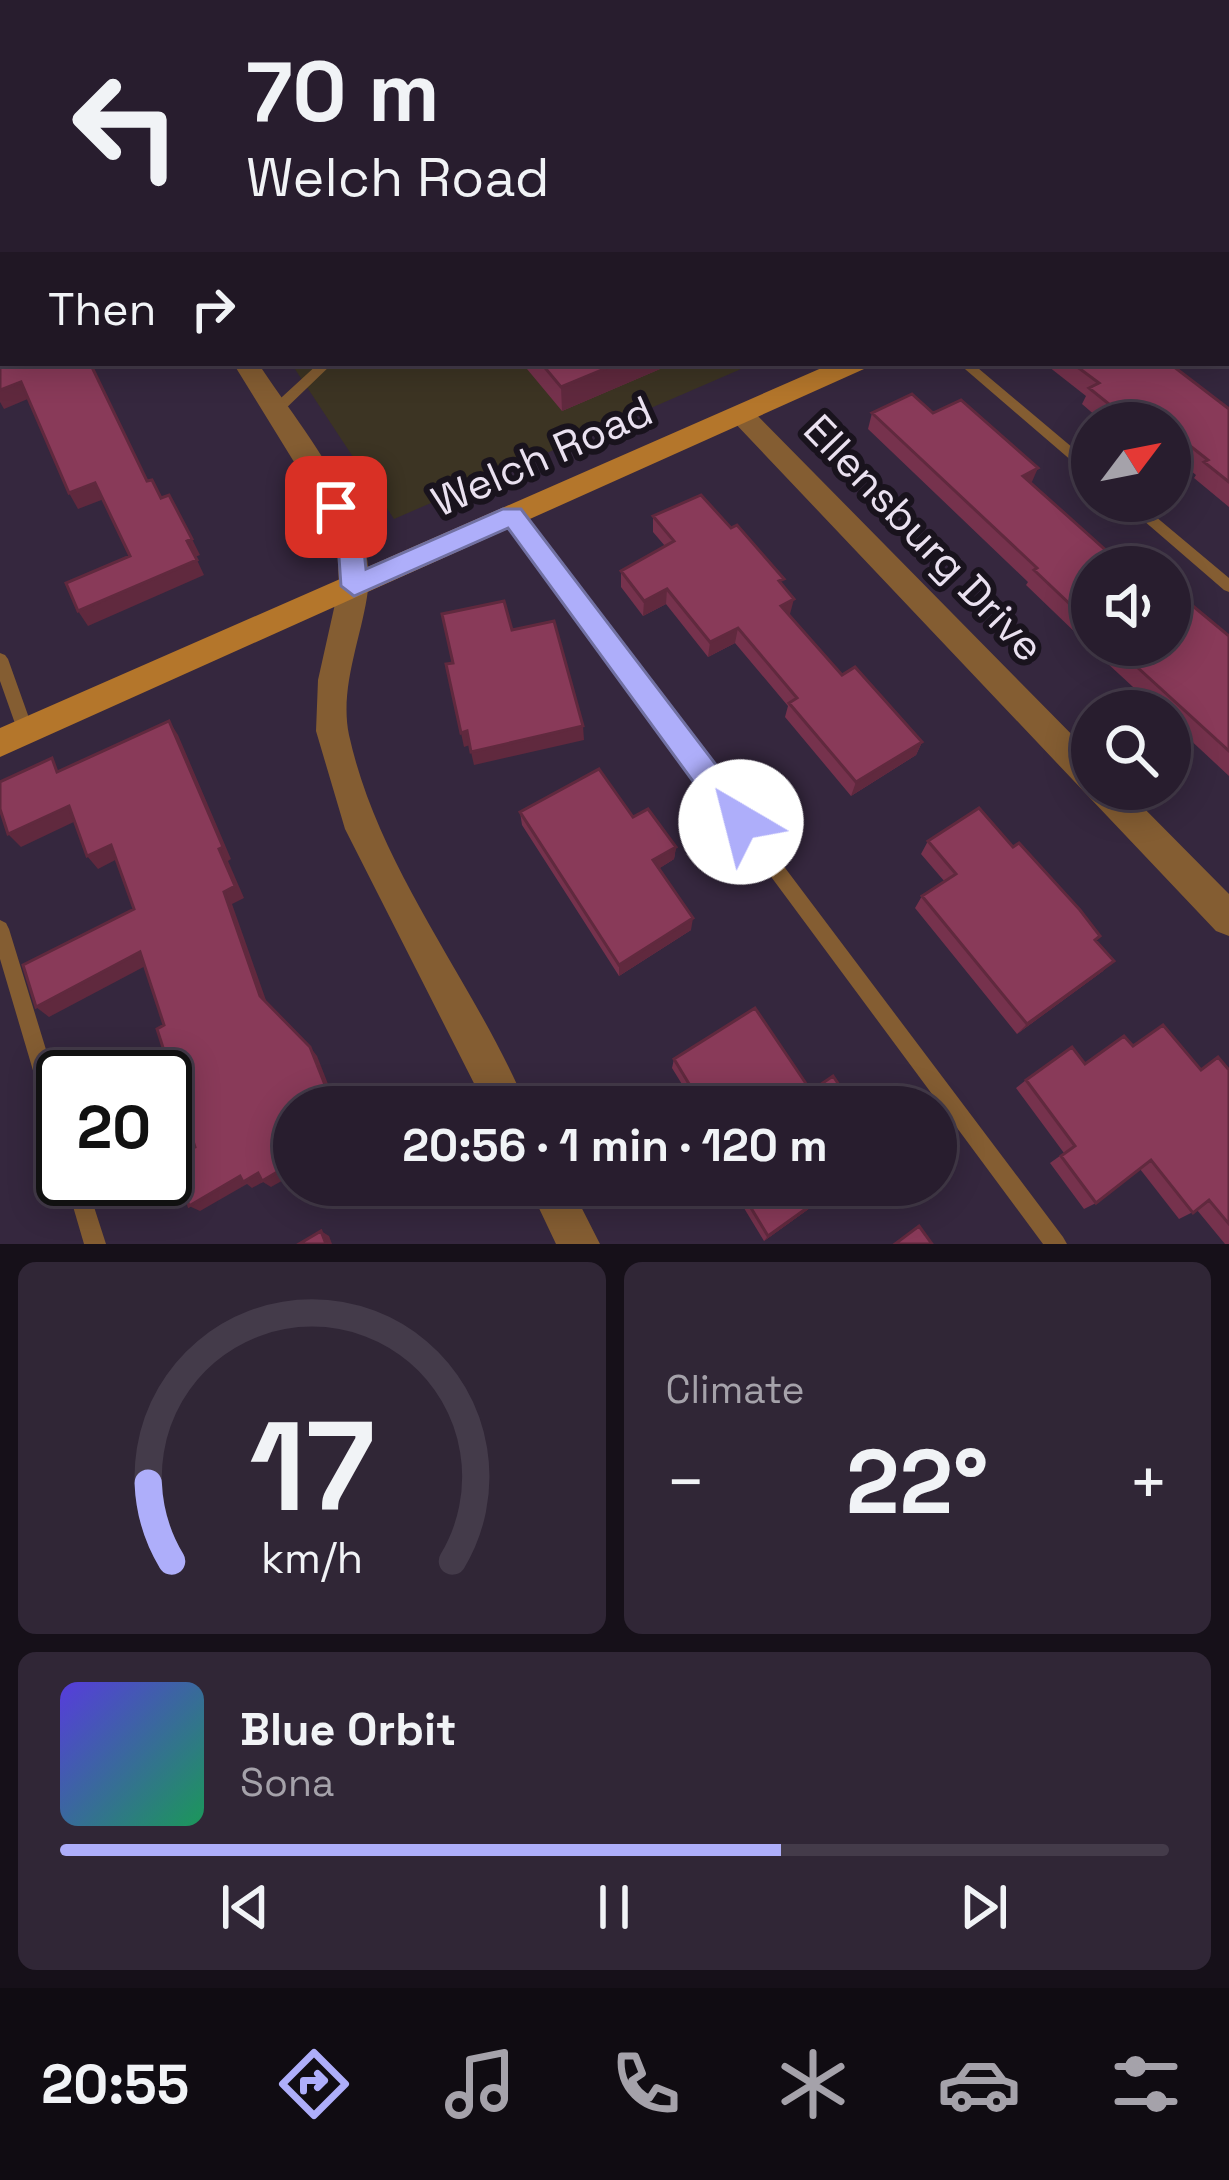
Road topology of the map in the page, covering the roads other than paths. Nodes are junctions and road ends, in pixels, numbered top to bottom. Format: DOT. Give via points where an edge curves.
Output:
graph roads {
  1 [pos="247,366"];
  2 [pos="324,366"];
  3 [pos="848,366"];
  4 [pos="968,366"];
  5 [pos="275,411"];
  6 [pos="741,414"];
  7 [pos="1071,453"];
  8 [pos="512,515"];
  9 [pos="1152,522"];
  10 [pos="354,586"];
  11 [pos="1229,586"];
  12 [pos="0,658"];
  13 [pos="13,737"];
  14 [pos="1071,755"];
  15 [pos="1123,810"];
  16 [pos="1229,919"];
  17 [pos="0,929"];
  18 [pos="36,1050"];
  19 [pos="496,1086"];
  20 [pos="83,1206"];
  21 [pos="559,1206"];
  22 [pos="95,1244"];
  23 [pos="579,1244"];
  24 [pos="1056,1244"];
  1 -- 5 [label="street"];
  2 -- 5 [label="lane"];
  3 -- 6 [label="street, Welch Road"];
  4 -- 7 [label="lane"];
  5 -- 10 [label="street" via="336,507 351,543"];
  6 -- 8 [label="street, Welch Road"];
  6 -- 14 [label="street, Ellensburg Drive"];
  8 -- 10 [label="street, Welch Road"];
  8 -- 24 [label="lane"];
  9 -- 11 [label="lane"];
  10 -- 13 [label="street, Welch Road"];
  10 -- 19 [label="street" via="332,731 362,829"];
  12 -- 13 [label="lane"];
  15 -- 16 [label="street"];
  17 -- 18 [label="lane"];
  20 -- 22 [label="lane"];
  21 -- 23 [label="street"];
}
